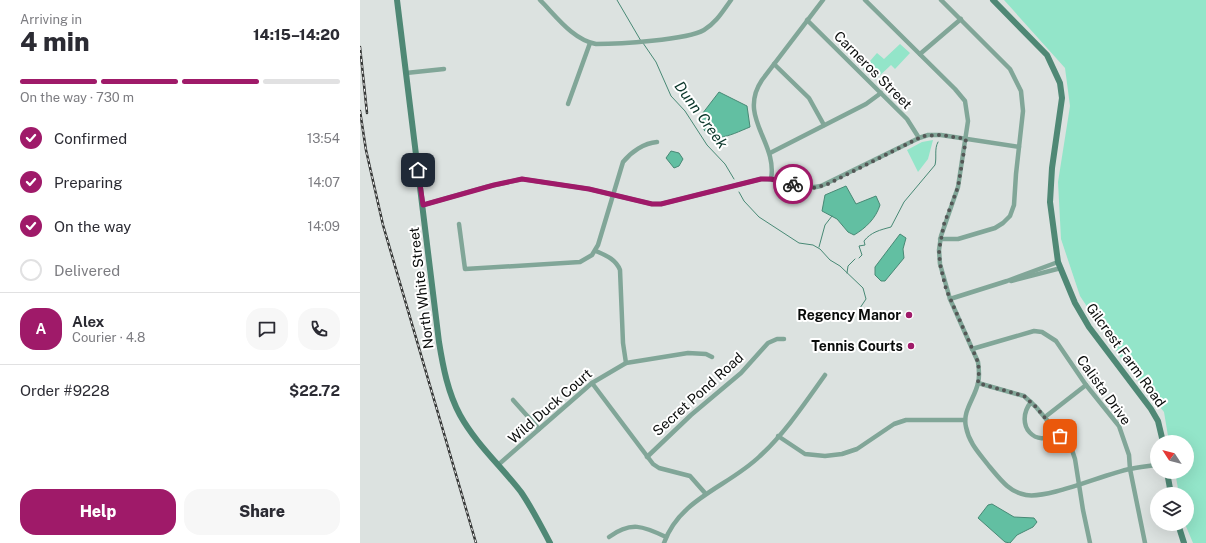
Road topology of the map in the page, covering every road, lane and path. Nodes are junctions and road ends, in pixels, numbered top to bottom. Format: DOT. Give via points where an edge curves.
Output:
graph roads {
  1 [pos="397,0"];
  2 [pos="540,0"];
  3 [pos="731,0"];
  4 [pos="822,0"];
  5 [pos="865,0"];
  6 [pos="941,0"];
  7 [pos="993,0"];
  8 [pos="807,20"];
  9 [pos="961,20"];
  10 [pos="590,42"];
  11 [pos="920,54"];
  12 [pos="774,64"];
  13 [pos="444,69"];
  14 [pos="406,73"];
  15 [pos="881,93"];
  16 [pos="568,104"];
  17 [pos="824,125"];
  18 [pos="919,138"];
  19 [pos="966,139"];
  20 [pos="657,142"];
  21 [pos="1019,147"];
  22 [pos="770,154"];
  23 [pos="771,179"];
  24 [pos="614,194"];
  25 [pos="423,205"];
  26 [pos="459,224"];
  27 [pos="940,239"];
  28 [pos="596,251"];
  29 [pos="1059,265"];
  30 [pos="950,298"];
  31 [pos="784,339"];
  32 [pos="972,349"];
  33 [pos="712,357"];
  34 [pos="626,363"];
  35 [pos="825,375"];
  36 [pos="592,383"];
  37 [pos="978,383"];
  38 [pos="1086,385"];
  39 [pos="513,400"];
  40 [pos="1031,402"];
  41 [pos="1045,417"];
  42 [pos="965,420"];
  43 [pos="539,429"];
  44 [pos="1056,432"];
  45 [pos="1161,435"];
  46 [pos="778,436"];
  47 [pos="647,457"];
  48 [pos="498,466"];
  49 [pos="1150,466"];
  50 [pos="1130,469"];
  51 [pos="1078,484"];
  52 [pos="705,493"];
  53 [pos="1180,531"];
  54 [pos="609,537"];
  55 [pos="666,537"];
  56 [pos="550,543"];
  57 [pos="664,543"];
  58 [pos="1090,543"];
  59 [pos="1145,543"];
  60 [pos="1184,543"];
  1 -- 14 [label="main road, North White Street"];
  2 -- 10 [label="street" via="572,32"];
  3 -- 10 [label="street" via="712,24 698,33 610,44"];
  4 -- 8 [label="street"];
  5 -- 11 [label="street"];
  6 -- 9 [label="street"];
  7 -- 29 [label="main road, Gilcrest Farm Road" via="1048,55 1060,83 1062,98 1050,202"];
  8 -- 12 [label="street"];
  8 -- 15 [label="street, Carneros Street"];
  9 -- 11 [label="street"];
  9 -- 21 [label="street" via="1002,60 1016,80 1022,95 1024,111"];
  10 -- 16 [label="street"];
  11 -- 19 [label="street" via="965,101 969,116"];
  12 -- 17 [label="street" via="806,94"];
  12 -- 22 [label="street" via="754,94 753,106 755,119"];
  13 -- 14 [label="street"];
  14 -- 25 [label="main road, North White Street"];
  15 -- 17 [label="street" via="872,101"];
  15 -- 18 [label="street, Carneros Street" via="907,119"];
  17 -- 22 [label="street"];
  18 -- 19 [label="street" via="933,135"];
  18 -- 23 [label="street" via="821,186 806,187"];
  19 -- 21 [label="street"];
  19 -- 27 [label="street" via="956,193"];
  20 -- 24 [label="street" via="648,143 623,162"];
  21 -- 27 [label="street" via="1014,205 1007,220 995,228 958,239"];
  22 -- 23 [label="street" via="773,165"];
  23 -- 24 [label="street" via="757,180 661,204"];
  24 -- 25 [label="street" via="522,179"];
  24 -- 28 [label="street"];
  25 -- 48 [label="main road, North White Street" via="441,357 451,393 468,428"];
  26 -- 28 [label="street" via="465,269 580,262"];
  27 -- 30 [label="street" via="940,264"];
  28 -- 34 [label="street" via="611,258 620,270 622,343"];
  29 -- 30 [label="street" via="1023,278"];
  29 -- 45 [label="main road, Gilcrest Farm Road" via="1074,303 1151,409 1158,421"];
  30 -- 32 [label="street"];
  31 -- 47 [label="street, Secret Pond Road" via="768,342 741,373 686,419"];
  32 -- 37 [label="street" via="978,367"];
  32 -- 38 [label="street, Calista Drive" via="1028,332 1042,332 1056,341"];
  33 -- 34 [label="street, Wild Duck Court" via="688,353"];
  34 -- 36 [label="street, Wild Duck Court"];
  35 -- 46 [label="street"];
  36 -- 43 [label="street, Wild Duck Court"];
  36 -- 47 [label="street"];
  37 -- 40 [label="street" via="1024,396"];
  37 -- 42 [label="street"];
  38 -- 41 [label="street"];
  38 -- 50 [label="street, Calista Drive" via="1119,426 1126,442"];
  39 -- 43 [label="street"];
  40 -- 41 [label="street"];
  40 -- 44 [label="street" via="1023,417 1031,433 1043,438"];
  41 -- 44 [label="street"];
  42 -- 46 [label="street" via="899,422 857,449 825,456 805,454"];
  42 -- 51 [label="street" via="969,439 974,447 1002,482 1013,490 1025,495 1040,495"];
  43 -- 48 [label="street, Wild Duck Court"];
  44 -- 51 [label="street" via="1074,456"];
  46 -- 52 [label="street" via="742,471"];
  47 -- 52 [label="street" via="659,468 690,476"];
  48 -- 56 [label="main road, North White Street" via="528,503"];
  49 -- 50 [label="street"];
  50 -- 51 [label="street"];
  50 -- 59 [label="street, Calista Drive"];
  51 -- 58 [label="street"];
  52 -- 55 [label="street" via="682,512"];
  53 -- 60 [label="main road"];
  54 -- 55 [label="street" via="632,526 648,528"];
  55 -- 57 [label="street"];
}
